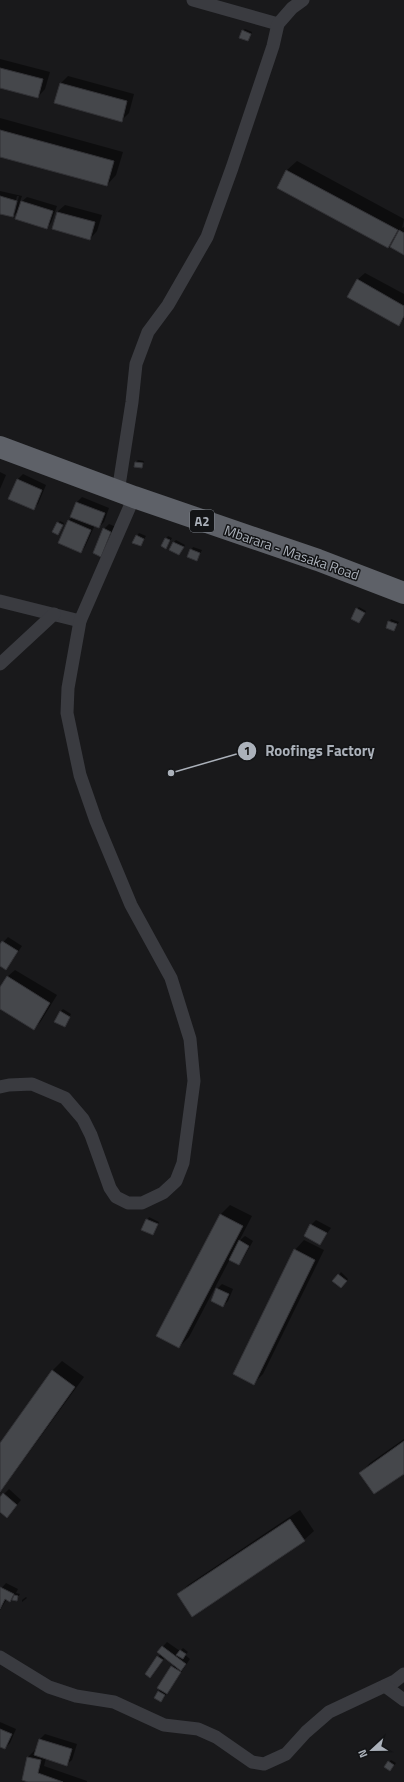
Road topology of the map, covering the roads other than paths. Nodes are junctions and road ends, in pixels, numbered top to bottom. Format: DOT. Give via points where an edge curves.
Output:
graph roads {
  1 [pos="193,0"];
  2 [pos="303,0"];
  3 [pos="278,24"];
  4 [pos="0,447"];
  5 [pos="126,495"];
  6 [pos="404,593"];
  7 [pos="0,601"];
  8 [pos="54,614"];
  9 [pos="80,621"];
  10 [pos="0,664"];
  11 [pos="0,1087"];
  12 [pos="0,1657"];
  13 [pos="404,1674"];
  14 [pos="385,1686"];
  15 [pos="404,1700"];
  1 -- 3 [label="street"];
  2 -- 3 [label="street"];
  3 -- 5 [label="street" via="273,46 207,237 168,305 148,332 136,364"];
  4 -- 5 [label="highway, Mbarara - Masaka Road / A2"];
  5 -- 6 [label="highway, Mbarara - Masaka Road / A2" via="318,560"];
  5 -- 9 [label="street"];
  7 -- 8 [label="street"];
  8 -- 9 [label="street"];
  8 -- 10 [label="street"];
  9 -- 11 [label="street" via="68,688 67,713 80,775 131,905 171,978 190,1038 194,1081 183,1163 176,1181 163,1193 142,1203 128,1203 116,1197 110,1188 83,1119 65,1098 32,1084"];
  12 -- 14 [label="street" via="49,1687 76,1696 114,1702 164,1724 198,1729 216,1737 252,1762 264,1764 286,1754 310,1727 329,1712"];
  13 -- 14 [label="street"];
  14 -- 15 [label="street"];
}
